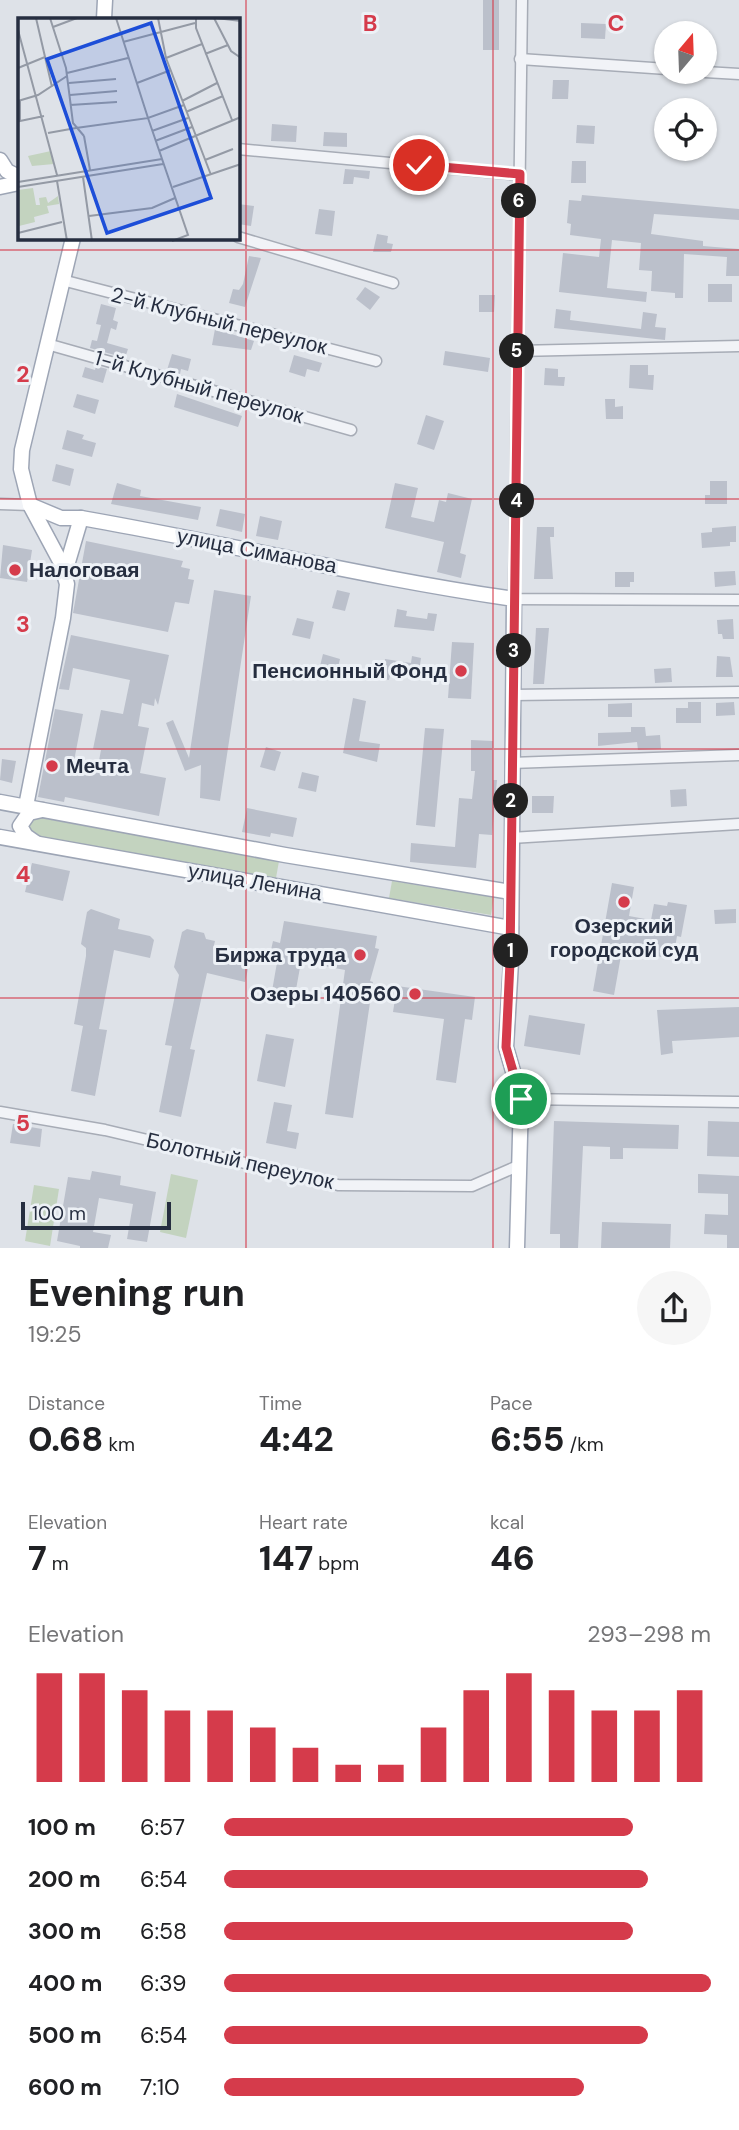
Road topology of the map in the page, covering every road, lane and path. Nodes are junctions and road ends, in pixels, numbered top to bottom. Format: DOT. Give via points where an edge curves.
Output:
graph roads {
  1 [pos="105,0"];
  2 [pos="522,0"];
  3 [pos="104,18"];
  4 [pos="520,59"];
  5 [pos="654,68"];
  6 [pos="718,73"];
  7 [pos="739,74"];
  8 [pos="240,149"];
  9 [pos="0,160"];
  10 [pos="520,174"];
  11 [pos="18,176"];
  12 [pos="18,183"];
  13 [pos="0,187"];
  14 [pos="240,238"];
  15 [pos="72,240"];
  16 [pos="62,280"];
  17 [pos="393,283"];
  18 [pos="47,344"];
  19 [pos="739,346"];
  20 [pos="517,351"];
  21 [pos="376,362"];
  22 [pos="351,430"];
  23 [pos="0,504"];
  24 [pos="30,505"];
  25 [pos="80,518"];
  26 [pos="64,573"];
  27 [pos="514,599"];
  28 [pos="739,600"];
  29 [pos="739,692"];
  30 [pos="513,695"];
  31 [pos="739,755"];
  32 [pos="511,763"];
  33 [pos="0,802"];
  34 [pos="26,806"];
  35 [pos="45,810"];
  36 [pos="739,824"];
  37 [pos="0,837"];
  38 [pos="511,838"];
  39 [pos="37,844"];
  40 [pos="492,889"];
  41 [pos="511,892"];
  42 [pos="489,925"];
  43 [pos="511,928"];
  44 [pos="521,1099"];
  45 [pos="739,1102"];
  46 [pos="0,1112"];
  47 [pos="520,1165"];
  48 [pos="517,1248"];
  1 -- 3 [label="main road"];
  2 -- 4 [label="street"];
  4 -- 5 [label="street"];
  4 -- 10 [label="street"];
  6 -- 7 [label="street"];
  8 -- 10 [label="street"];
  9 -- 11 [label="main road"];
  10 -- 20 [label="street"];
  12 -- 13 [label="main road"];
  14 -- 17 [label="street"];
  15 -- 16 [label="main road"];
  16 -- 18 [label="main road"];
  16 -- 21 [label="street, 2-й Клубный переулок"];
  18 -- 22 [label="street, 1-й Клубный переулок"];
  18 -- 24 [label="main road" via="22,450 21,468"];
  19 -- 20 [label="street"];
  20 -- 27 [label="street"];
  23 -- 24 [label="street, улица Симанова"];
  24 -- 25 [label="main road, улица Симанова" via="61,517"];
  24 -- 26 [label="main road"];
  25 -- 26 [label="main road"];
  25 -- 27 [label="main road, улица Симанова"];
  26 -- 34 [label="main road" via="63,618"];
  27 -- 28 [label="street"];
  27 -- 30 [label="main road"];
  29 -- 30 [label="street"];
  30 -- 32 [label="main road"];
  31 -- 32 [label="street"];
  32 -- 38 [label="main road"];
  33 -- 34 [label="main road, улица Ленина"];
  34 -- 35 [label="main road, улица Ленина"];
  35 -- 39 [label="main road" via="29,813 21,821 22,831"];
  35 -- 40 [label="main road, улица Ленина"];
  36 -- 38 [label="street"];
  37 -- 39 [label="main road, улица Ленина"];
  38 -- 41 [label="main road"];
  39 -- 42 [label="main road, улица Ленина"];
  40 -- 41 [label="main road, улица Ленина"];
  40 -- 42 [label="main road" via="503,900 501,916"];
  41 -- 43 [label="main road"];
  42 -- 43 [label="main road, улица Ленина"];
  43 -- 44 [label="main road" via="506,1047"];
  44 -- 45 [label="street"];
  44 -- 47 [label="main road"];
  46 -- 47 [label="street, Болотный переулок" via="140,1138 338,1185 472,1186"];
  47 -- 48 [label="main road"];
}
